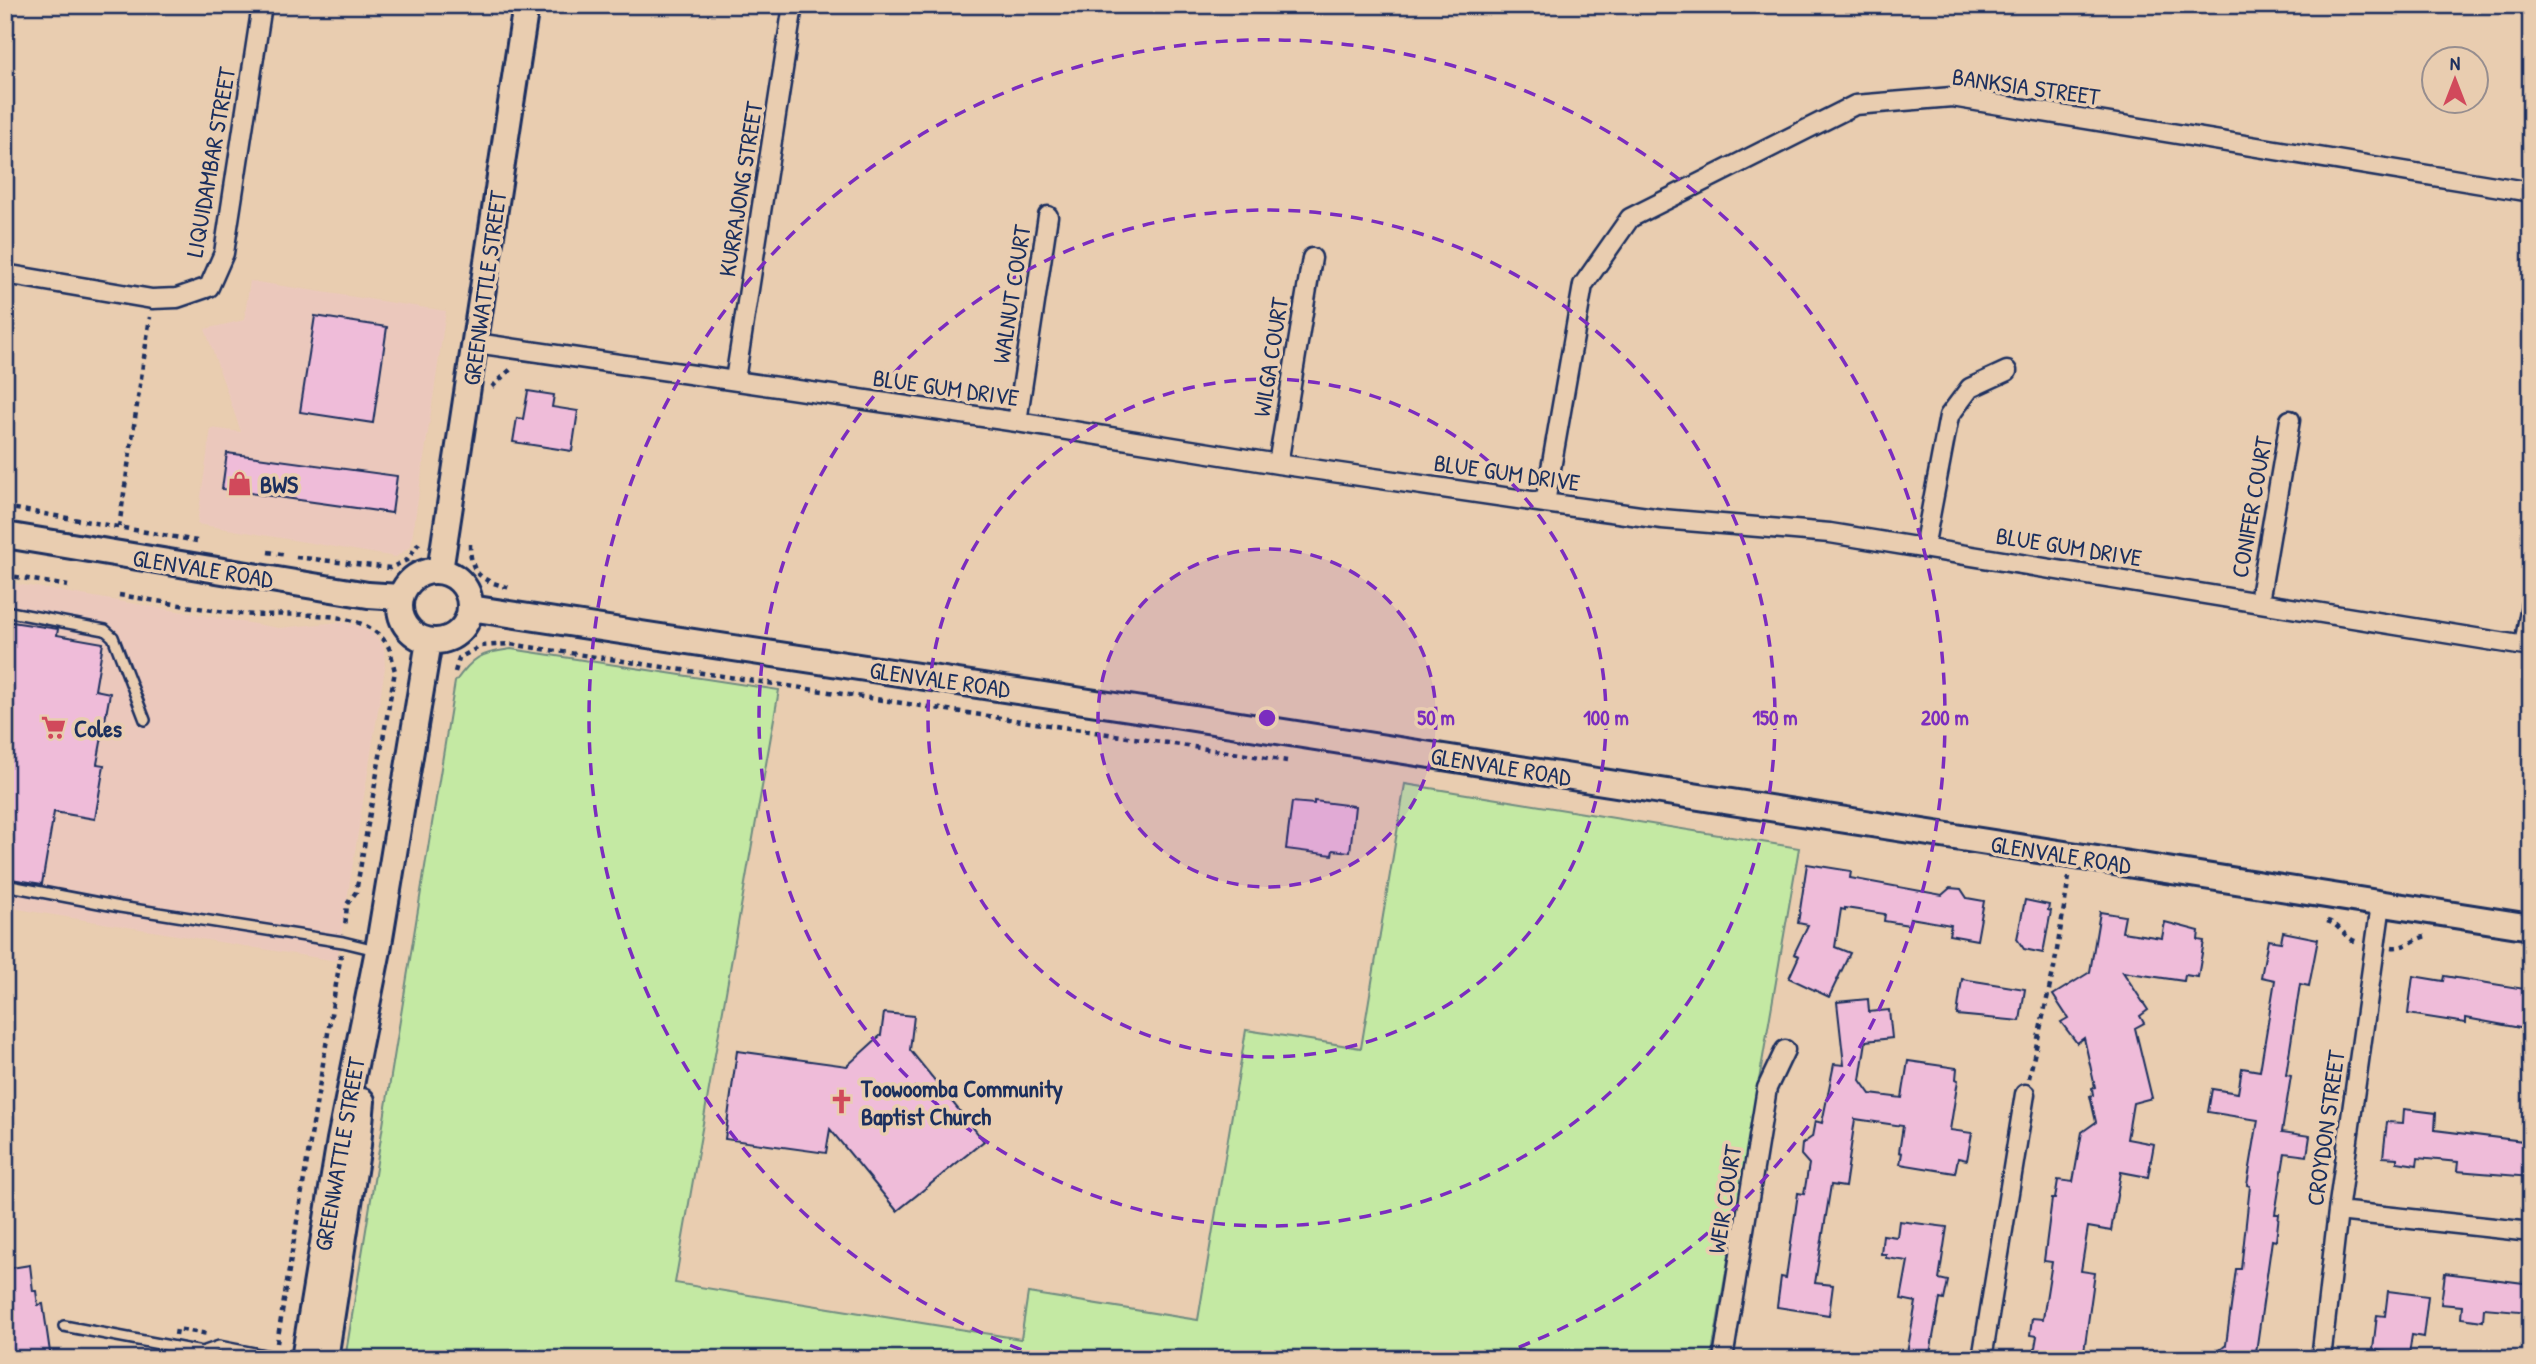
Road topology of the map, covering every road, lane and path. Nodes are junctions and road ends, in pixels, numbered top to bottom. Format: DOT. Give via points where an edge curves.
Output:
graph roads {
  1 [pos="262,5"];
  2 [pos="526,5"];
  3 [pos="793,5"];
  4 [pos="2531,192"];
  5 [pos="1048,216"];
  6 [pos="1312,258"];
  7 [pos="5,274"];
  8 [pos="152,299"];
  9 [pos="476,343"];
  10 [pos="517,364"];
  11 [pos="2007,371"];
  12 [pos="735,380"];
  13 [pos="490,397"];
  14 [pos="2290,420"];
  15 [pos="1017,422"];
  16 [pos="1278,464"];
  17 [pos="1545,503"];
  18 [pos="5,507"];
  19 [pos="119,527"];
  20 [pos="421,534"];
  21 [pos="5,535"];
  22 [pos="470,538"];
  23 [pos="206,542"];
  24 [pos="1924,548"];
  25 [pos="266,552"];
  26 [pos="440,571"];
  27 [pos="5,575"];
  28 [pos="498,585"];
  29 [pos="68,586"];
  30 [pos="119,595"];
  31 [pos="400,597"];
  32 [pos="2259,602"];
  33 [pos="2531,604"];
  34 [pos="470,608"];
  35 [pos="5,611"];
  36 [pos="429,641"];
  37 [pos="2527,647"];
  38 [pos="455,672"];
  39 [pos="145,720"];
  40 [pos="1287,761"];
  41 [pos="2069,876"];
  42 [pos="5,885"];
  43 [pos="2381,904"];
  44 [pos="2320,920"];
  45 [pos="2531,927"];
  46 [pos="2436,936"];
  47 [pos="344,942"];
  48 [pos="2375,944"];
  49 [pos="378,950"];
  50 [pos="1785,1050"];
  51 [pos="2025,1094"];
  52 [pos="2338,1211"];
  53 [pos="2531,1232"];
  54 [pos="64,1326"];
  55 [pos="201,1355"];
  56 [pos="281,1357"];
  57 [pos="214,1359"];
  58 [pos="304,1359"];
  59 [pos="325,1359"];
  60 [pos="1723,1359"];
  61 [pos="1982,1359"];
  62 [pos="2321,1359"];
  1 -- 8 [label="street, LIQUIDAMBAR STREET" via="224,253 209,286 177,298"];
  2 -- 9 [label="street, GREENWATTLE STREET"];
  3 -- 12 [label="street, KURRAJONG STREET"];
  4 -- 17 [label="street, BANKSIA STREET" via="1952,97 1854,105 1630,218 1583,285"];
  5 -- 15 [label="street, WALNUT COURT"];
  6 -- 16 [label="street, WILGA COURT"];
  7 -- 8 [label="street, LIQUIDAMBAR STREET"];
  8 -- 19 [label="path"];
  9 -- 12 [label="street, BLUE GUM DRIVE"];
  9 -- 26 [label="street, GREENWATTLE STREET"];
  10 -- 13 [label="path" via="492,385"];
  11 -- 24 [label="street" via="1970,388 1949,416"];
  12 -- 15 [label="street, BLUE GUM DRIVE"];
  14 -- 32 [label="street, CONIFER COURT"];
  15 -- 16 [label="street, BLUE GUM DRIVE"];
  16 -- 17 [label="street, BLUE GUM DRIVE"];
  17 -- 24 [label="street, BLUE GUM DRIVE" via="1662,519 1830,533"];
  18 -- 19 [label="path"];
  19 -- 23 [label="path"];
  20 -- 25 [label="path" via="407,560 390,568"];
  21 -- 31 [label="street, GLENVALE ROAD"];
  22 -- 28 [label="path" via="474,571"];
  24 -- 32 [label="street, BLUE GUM DRIVE"];
  26 -- 31 [label="street" via="415,576"];
  26 -- 34 [label="street" via="462,584"];
  27 -- 29 [label="path"];
  30 -- 47 [label="path" via="243,614 308,614 352,621 377,634 390,651 395,671 356,892 347,904"];
  31 -- 36 [label="street" via="403,622"];
  32 -- 37 [label="street, BLUE GUM DRIVE"];
  33 -- 37 [label="street"];
  34 -- 36 [label="street" via="459,631"];
  34 -- 43 [label="street, GLENVALE ROAD"];
  35 -- 39 [label="lane" via="105,630 113,637"];
  36 -- 49 [label="street, GREENWATTLE STREET"];
  38 -- 40 [label="path" via="459,658 481,646 510,644"];
  41 -- 51 [label="path"];
  42 -- 47 [label="lane"];
  43 -- 45 [label="street, GLENVALE ROAD"];
  43 -- 48 [label="street, CROYDON STREET"];
  44 -- 48 [label="path" via="2331,922 2353,941"];
  46 -- 48 [label="path" via="2420,937 2399,948"];
  47 -- 49 [label="lane"];
  47 -- 56 [label="path"];
  48 -- 52 [label="street, CROYDON STREET"];
  49 -- 58 [label="street, GREENWATTLE STREET" via="340,1140"];
  49 -- 59 [label="street, GREENWATTLE STREET" via="358,1145"];
  50 -- 60 [label="street, WEIR COURT" via="1767,1088"];
  51 -- 61 [label="street"];
  52 -- 53 [label="street"];
  52 -- 62 [label="street, CROYDON STREET"];
  54 -- 55 [label="lane"];
  55 -- 56 [label="lane" via="219,1346"];
  55 -- 57 [label="lane"];
}
